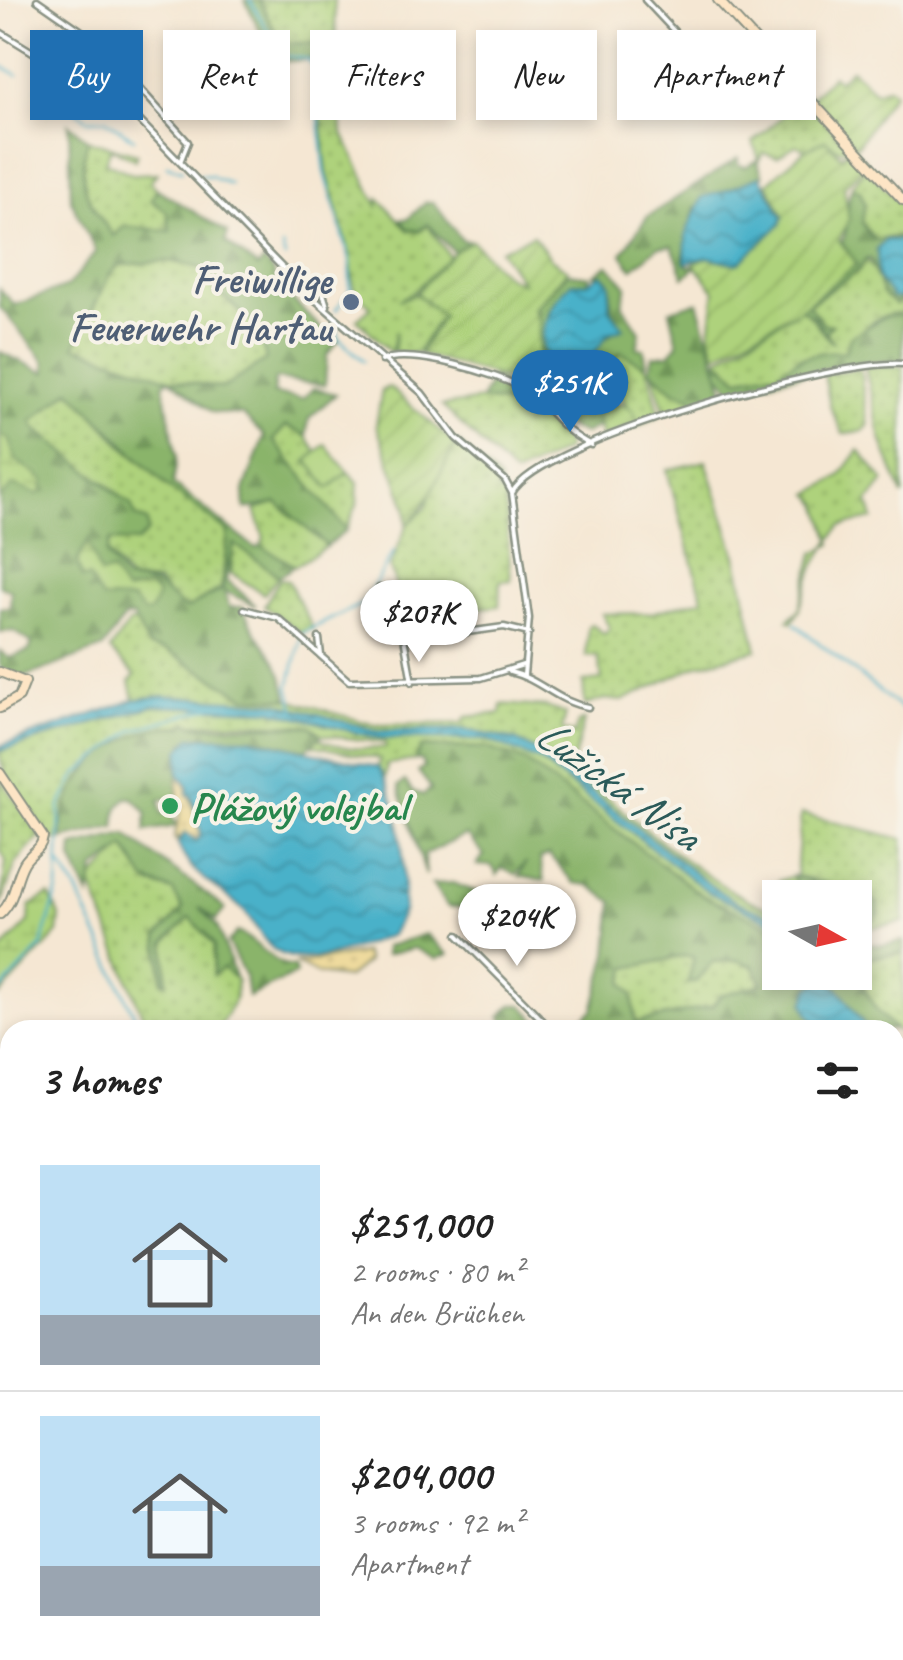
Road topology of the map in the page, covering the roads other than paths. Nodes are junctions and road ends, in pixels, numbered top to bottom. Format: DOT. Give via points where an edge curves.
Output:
graph roads {
  1 [pos="37,0"];
  2 [pos="645,0"];
  3 [pos="718,0"];
  4 [pos="673,30"];
  5 [pos="746,30"];
  6 [pos="0,32"];
  7 [pos="816,106"];
  8 [pos="180,162"];
  9 [pos="903,200"];
  10 [pos="323,293"];
  11 [pos="327,306"];
  12 [pos="382,361"];
  13 [pos="903,364"];
  14 [pos="591,445"];
  15 [pos="506,480"];
  16 [pos="518,481"];
  17 [pos="512,493"];
  18 [pos="378,588"];
  19 [pos="244,610"];
  20 [pos="460,633"];
  21 [pos="529,634"];
  22 [pos="318,638"];
  23 [pos="321,655"];
  24 [pos="523,665"];
  25 [pos="0,672"];
  26 [pos="510,672"];
  27 [pos="524,676"];
  28 [pos="412,682"];
  29 [pos="588,707"];
  30 [pos="0,708"];
  31 [pos="0,773"];
  32 [pos="0,914"];
  33 [pos="458,936"];
  34 [pos="542,1020"];
  1 -- 8 [label="street" via="98,44 188,142"];
  2 -- 4 [label="street"];
  3 -- 5 [label="main road"];
  6 -- 8 [label="street" via="124,106"];
  7 -- 9 [label="main road"];
  8 -- 11 [label="street" via="302,289"];
  10 -- 11 [label="street"];
  11 -- 12 [label="street"];
  12 -- 14 [label="street" via="424,356 510,381 564,432"];
  12 -- 15 [label="street"];
  13 -- 14 [label="street" via="844,367 742,390"];
  14 -- 16 [label="street"];
  15 -- 16 [label="street"];
  15 -- 17 [label="street"];
  16 -- 17 [label="street"];
  17 -- 21 [label="street"];
  18 -- 28 [label="street" via="398,599"];
  19 -- 23 [label="street" via="262,610"];
  20 -- 21 [label="street" via="504,627"];
  21 -- 24 [label="street"];
  22 -- 23 [label="street"];
  23 -- 28 [label="street" via="348,681"];
  24 -- 26 [label="street"];
  24 -- 27 [label="street"];
  25 -- 30 [label="main road" via="25,682 19,697"];
  26 -- 27 [label="street"];
  26 -- 28 [label="street"];
  27 -- 29 [label="street" via="554,697"];
  31 -- 32 [label="main road" via="43,834"];
  33 -- 34 [label="street"];
}
